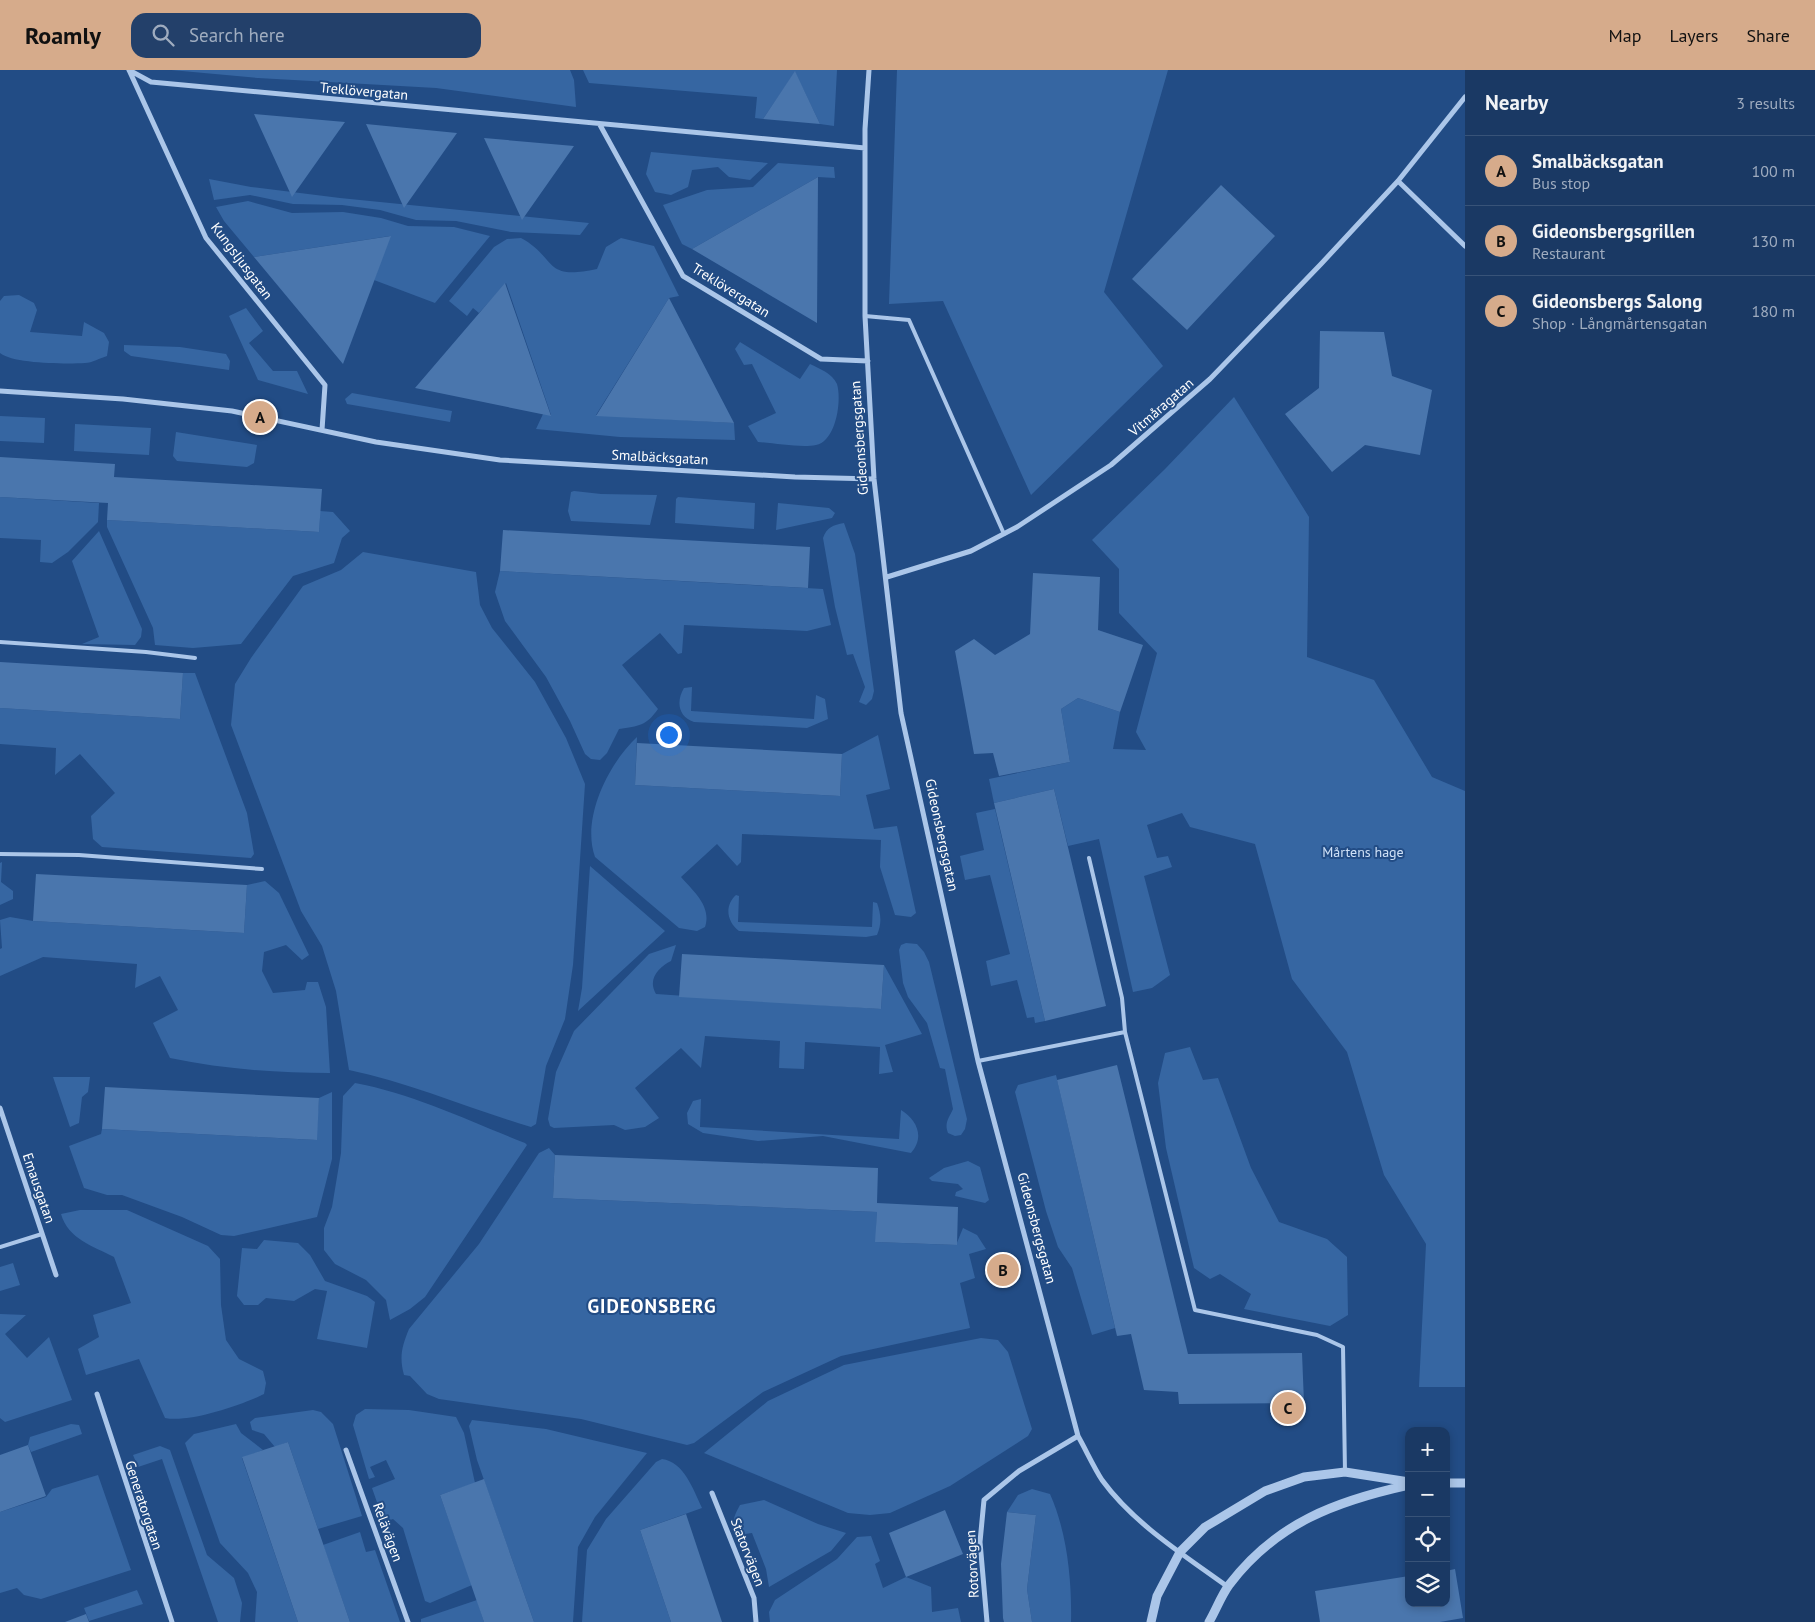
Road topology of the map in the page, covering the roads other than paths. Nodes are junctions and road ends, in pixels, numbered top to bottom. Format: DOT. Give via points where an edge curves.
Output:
graph roads {
  1 [pos="129,70"];
  2 [pos="869,70"];
  3 [pos="1465,97"];
  4 [pos="600,125"];
  5 [pos="865,148"];
  6 [pos="1398,181"];
  7 [pos="1465,246"];
  8 [pos="865,316"];
  9 [pos="868,361"];
  10 [pos="0,391"];
  11 [pos="322,430"];
  12 [pos="874,479"];
  13 [pos="1004,534"];
  14 [pos="887,577"];
  15 [pos="0,642"];
  16 [pos="195,658"];
  17 [pos="0,854"];
  18 [pos="1089,858"];
  19 [pos="262,869"];
  20 [pos="1125,1032"];
  21 [pos="978,1062"];
  22 [pos="0,1108"];
  23 [pos="42,1234"];
  24 [pos="0,1247"];
  25 [pos="56,1275"];
  26 [pos="97,1394"];
  27 [pos="1078,1436"];
  28 [pos="346,1450"];
  29 [pos="1345,1472"];
  30 [pos="1405,1483"];
  31 [pos="1450,1483"];
  32 [pos="1465,1483"];
  33 [pos="1405,1485"];
  34 [pos="712,1493"];
  35 [pos="1180,1552"];
  36 [pos="1228,1586"];
  37 [pos="172,1622"];
  38 [pos="408,1622"];
  39 [pos="756,1622"];
  40 [pos="987,1622"];
  41 [pos="1152,1622"];
  42 [pos="1210,1622"];
  1 -- 4 [label="street, Treklövergatan" via="151,82"];
  1 -- 11 [label="street, Kungsljusgatan" via="206,238 325,385"];
  2 -- 5 [label="street, Gideonsbergsgatan"];
  3 -- 6 [label="street, Vitmåragatan"];
  4 -- 5 [label="street, Treklövergatan"];
  4 -- 9 [label="street, Treklövergatan" via="683,276 822,359"];
  5 -- 8 [label="street, Gideonsbergsgatan"];
  6 -- 7 [label="street"];
  6 -- 13 [label="street, Vitmåragatan" via="1210,379 1111,465"];
  8 -- 9 [label="street, Gideonsbergsgatan"];
  8 -- 13 [label="lane" via="909,320"];
  9 -- 12 [label="street, Gideonsbergsgatan"];
  10 -- 11 [label="street, Smalbäcksgatan" via="123,399 232,411"];
  11 -- 12 [label="street, Smalbäcksgatan" via="376,442 500,460"];
  12 -- 14 [label="street, Gideonsbergsgatan"];
  13 -- 14 [label="street, Vitmåragatan" via="971,552"];
  14 -- 21 [label="street, Gideonsbergsgatan" via="901,712"];
  15 -- 16 [label="lane"];
  17 -- 19 [label="lane" via="78,855"];
  18 -- 20 [label="lane" via="1122,998"];
  20 -- 21 [label="lane"];
  20 -- 29 [label="lane" via="1194,1310 1317,1336 1343,1347"];
  21 -- 27 [label="street, Gideonsbergsgatan"];
  22 -- 23 [label="street, Emausgatan"];
  23 -- 24 [label="lane"];
  23 -- 25 [label="street, Emausgatan"];
  26 -- 37 [label="street, Generatorgatan"];
  27 -- 35 [label="street, Gideonsbergsgatan" via="1102,1479 1131,1513"];
  27 -- 40 [label="street, Rotorvägen" via="1019,1471 984,1500 980,1542"];
  28 -- 38 [label="street, Relävägen"];
  29 -- 30 [label="street"];
  29 -- 35 [label="street" via="1304,1477 1265,1492 1205,1527"];
  31 -- 32 [label="street"];
  33 -- 36 [label="street" via="1361,1496 1298,1524 1252,1558"];
  34 -- 39 [label="street, Statorvägen" via="754,1598"];
  35 -- 36 [label="street, Gideonsbergsgatan"];
  35 -- 41 [label="street" via="1157,1596"];
  36 -- 42 [label="street"];
}
